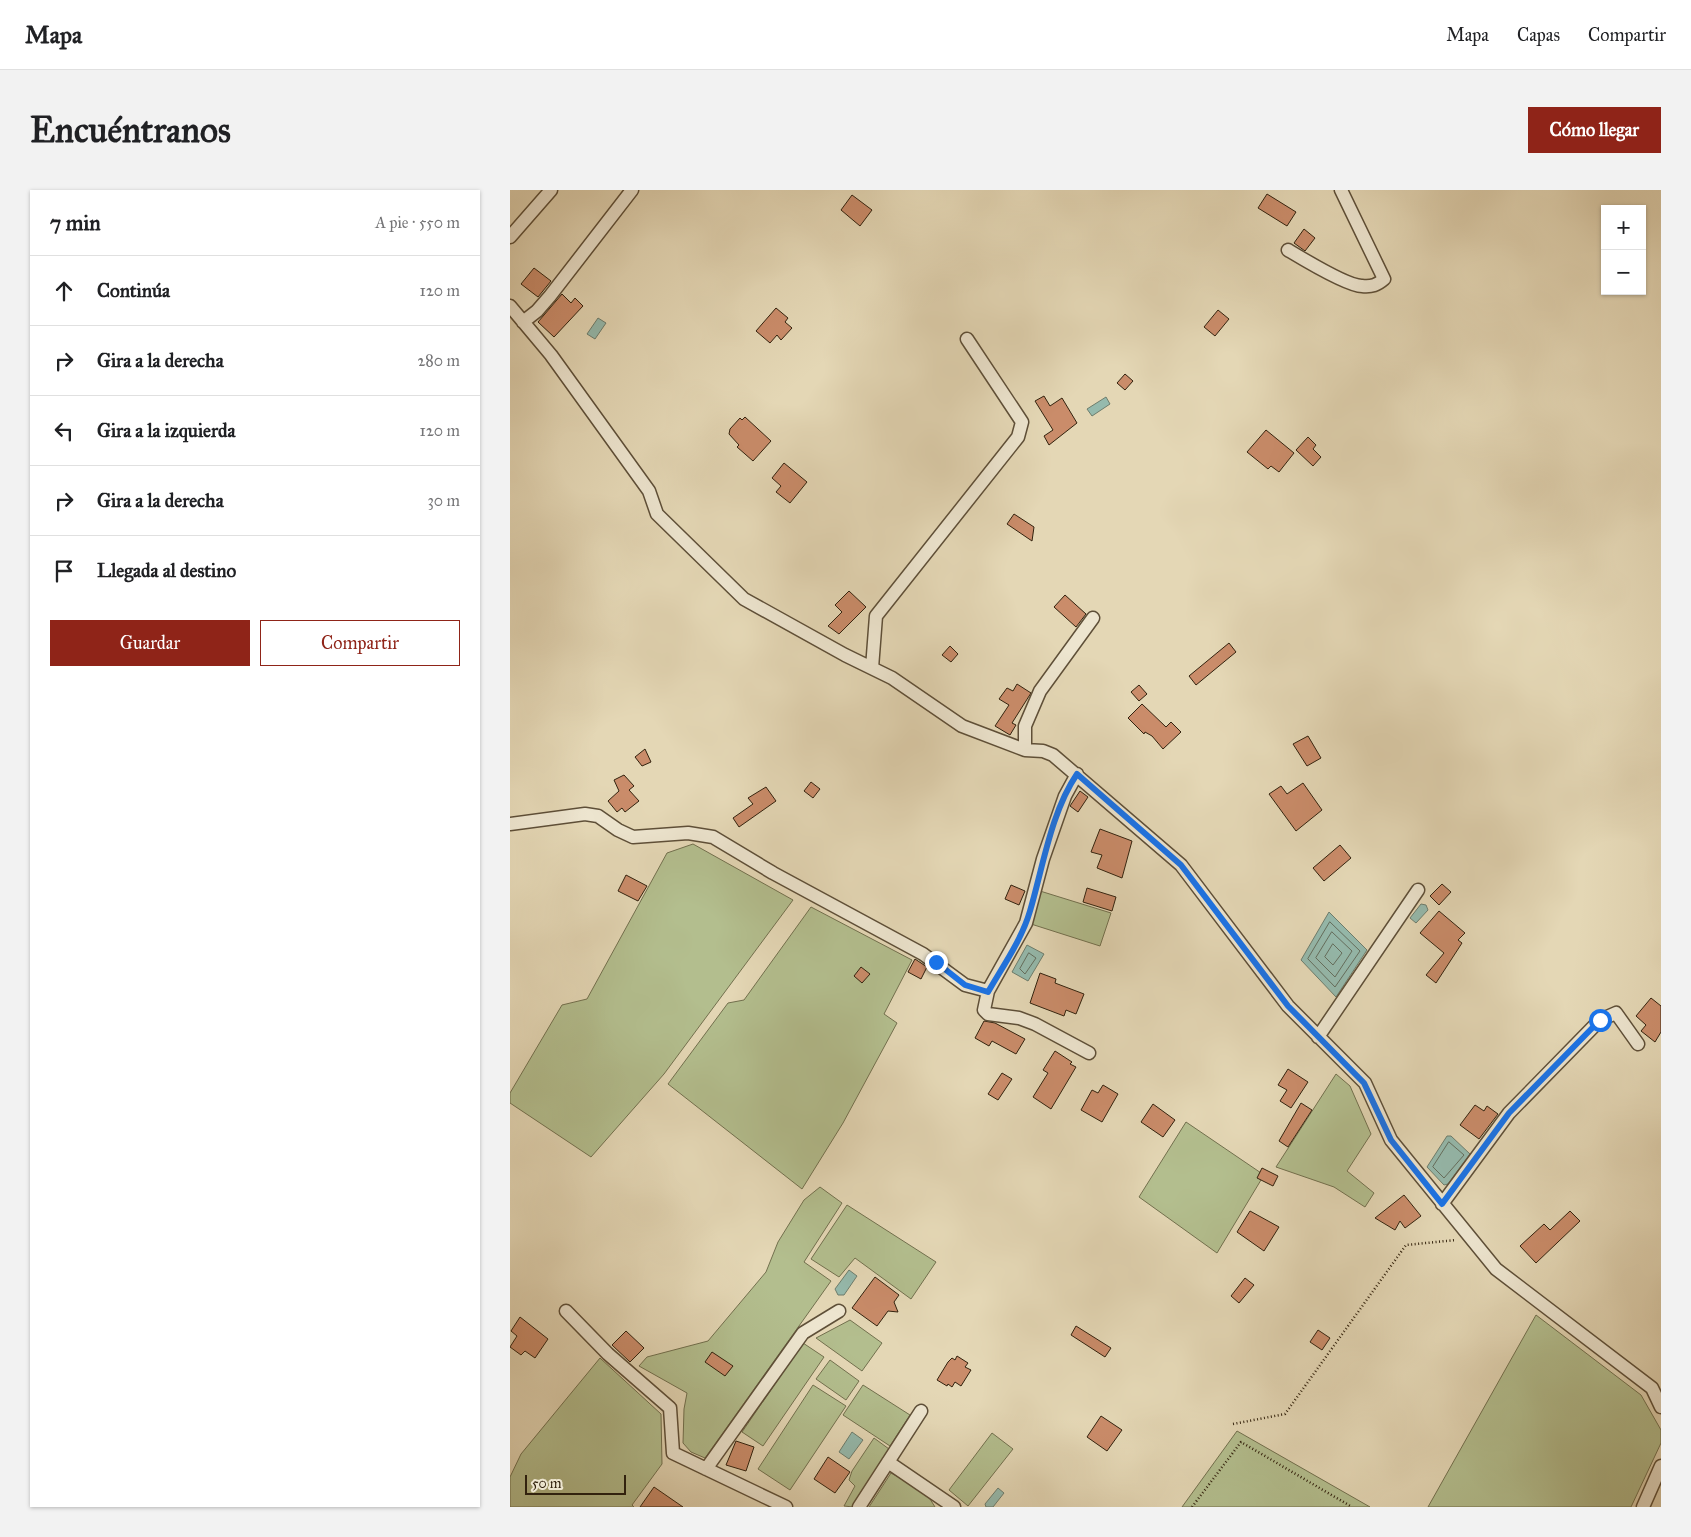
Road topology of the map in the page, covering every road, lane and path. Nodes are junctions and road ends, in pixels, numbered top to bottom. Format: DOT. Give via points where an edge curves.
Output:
graph roads {
  1 [pos="551,190"];
  2 [pos="632,190"];
  3 [pos="1341,190"];
  4 [pos="510,237"];
  5 [pos="1288,250"];
  6 [pos="510,306"];
  7 [pos="523,322"];
  8 [pos="967,339"];
  9 [pos="1093,618"];
  10 [pos="872,668"];
  11 [pos="1025,750"];
  12 [pos="1077,774"];
  13 [pos="510,824"];
  14 [pos="1418,890"];
  15 [pos="988,992"];
  16 [pos="1318,1037"];
  17 [pos="1638,1044"];
  18 [pos="1089,1053"];
  19 [pos="1442,1204"];
  20 [pos="1470,1238"];
  21 [pos="566,1310"];
  22 [pos="838,1312"];
  23 [pos="1661,1407"];
  24 [pos="921,1411"];
  25 [pos="1233,1424"];
  26 [pos="888,1462"];
  27 [pos="1661,1466"];
  28 [pos="706,1469"];
  29 [pos="786,1507"];
  30 [pos="859,1507"];
  31 [pos="954,1507"];
  32 [pos="1192,1507"];
  33 [pos="1352,1507"];
  34 [pos="1642,1507"];
  1 -- 4 [label="street"];
  2 -- 7 [label="street" via="550,296"];
  3 -- 5 [label="street" via="1384,279 1377,286 1360,287"];
  6 -- 7 [label="street"];
  7 -- 10 [label="street" via="551,355 649,491 657,514 728,585 744,599"];
  8 -- 10 [label="street" via="1022,422 1018,437 876,616"];
  9 -- 11 [label="street" via="1040,691 1025,726"];
  10 -- 11 [label="street" via="962,726"];
  11 -- 12 [label="street" via="1048,753"];
  12 -- 15 [label="street" via="1070,784 1043,859 1026,923"];
  12 -- 16 [label="street" via="1181,865 1288,1006"];
  13 -- 15 [label="street" via="585,814 598,816 633,837 688,833 713,837 923,954 965,985"];
  14 -- 16 [label="street"];
  15 -- 18 [label="street" via="984,1010 988,1014 1019,1018 1035,1024"];
  16 -- 19 [label="street" via="1364,1083 1391,1140"];
  17 -- 19 [label="street" via="1616,1013 1600,1020 1509,1113"];
  19 -- 20 [label="street"];
  20 -- 23 [label="street" via="1496,1269 1652,1388"];
  20 -- 25 [label="path" via="1406,1244 1285,1414"];
  21 -- 28 [label="street" via="608,1354 670,1408 673,1453"];
  22 -- 28 [label="street" via="803,1333"];
  24 -- 26 [label="street"];
  26 -- 30 [label="street"];
  26 -- 31 [label="street"];
  27 -- 34 [label="street"];
  28 -- 29 [label="street"];
  32 -- 33 [label="path" via="1241,1442"];
}
